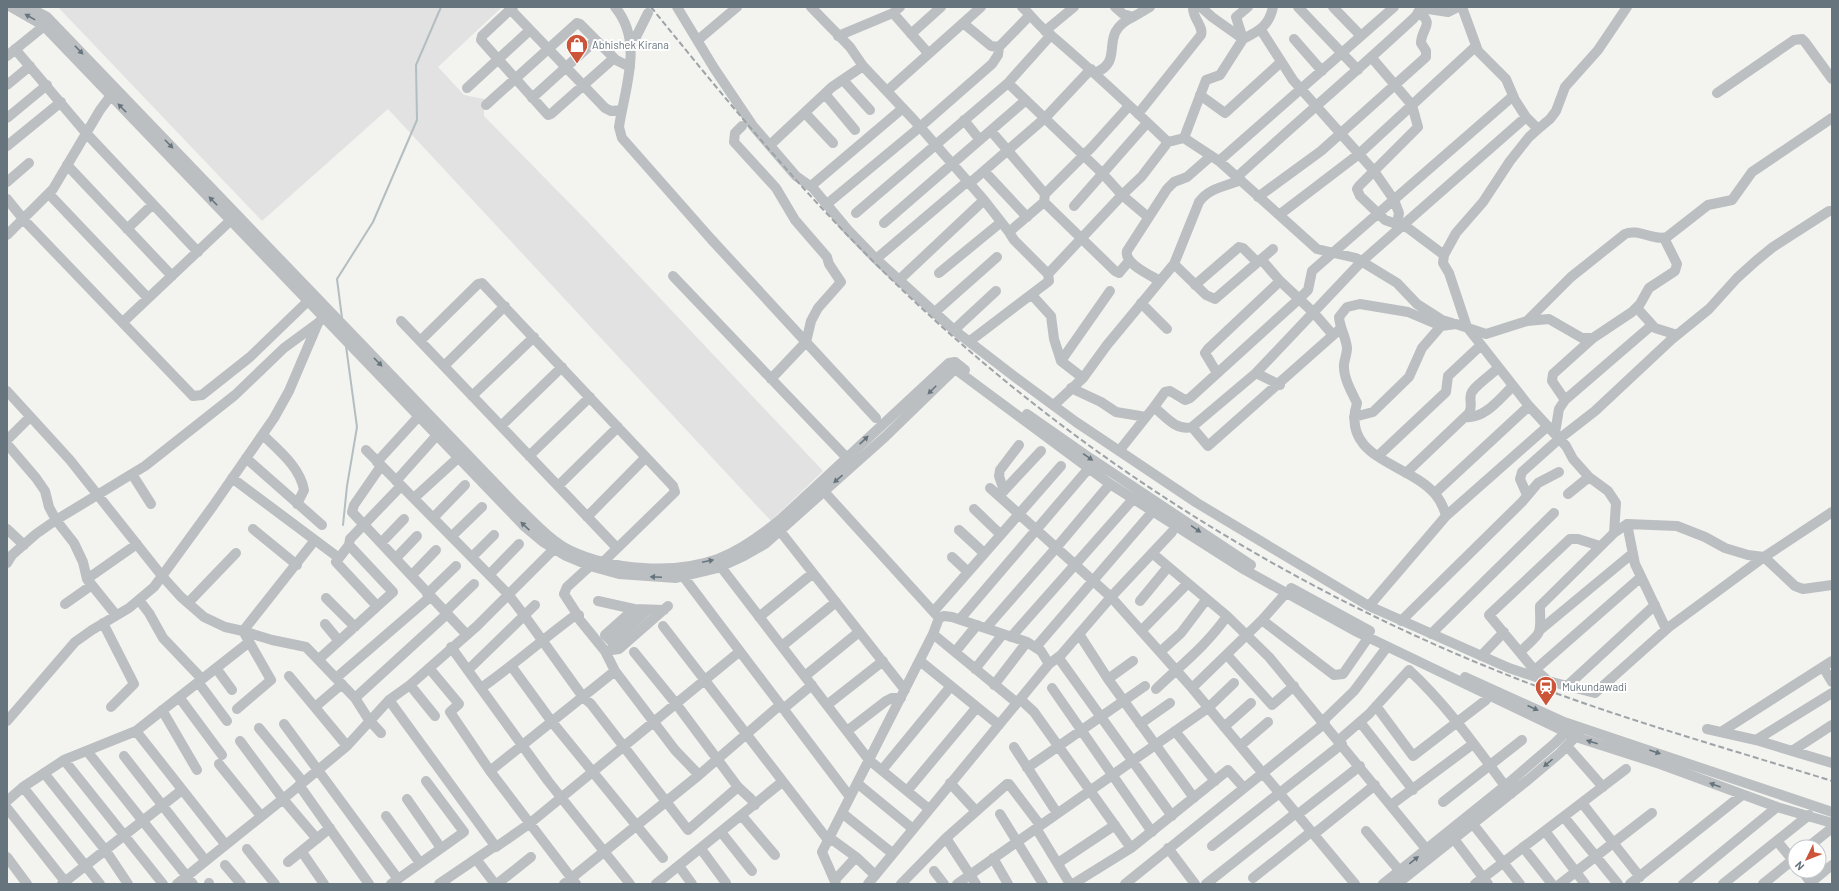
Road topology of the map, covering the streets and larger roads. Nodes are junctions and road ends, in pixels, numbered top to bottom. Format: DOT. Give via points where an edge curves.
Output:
graph roads {
  1 [pos="11,7"];
  2 [pos="28,7"];
  3 [pos="615,7"];
  4 [pos="677,7"];
  5 [pos="737,7"];
  6 [pos="811,7"];
  7 [pos="940,7"];
  8 [pos="981,7"];
  9 [pos="1074,7"];
  10 [pos="1115,7"];
  11 [pos="1150,7"];
  12 [pos="1193,7"];
  13 [pos="1201,7"];
  14 [pos="1248,7"];
  15 [pos="1273,7"];
  16 [pos="1298,7"];
  17 [pos="1333,7"];
  18 [pos="1394,7"];
  19 [pos="1458,7"];
  20 [pos="1462,7"];
  21 [pos="1627,7"];
  22 [pos="512,8"];
  23 [pos="1026,9"];
  24 [pos="1420,9"];
  25 [pos="896,10"];
  26 [pos="648,13"];
  27 [pos="1133,17"];
  28 [pos="963,23"];
  29 [pos="44,26"];
  30 [pos="530,30"];
  31 [pos="1261,30"];
  32 [pos="1048,33"];
  33 [pos="911,34"];
  34 [pos="838,36"];
  35 [pos="1361,36"];
  36 [pos="1243,39"];
  37 [pos="1294,39"];
  38 [pos="596,40"];
  39 [pos="698,40"];
  40 [pos="1476,46"];
  41 [pos="631,47"];
  42 [pos="1000,47"];
  43 [pos="16,49"];
  44 [pos="547,50"];
  45 [pos="928,53"];
  46 [pos="1343,53"];
  47 [pos="7,56"];
  48 [pos="614,58"];
  49 [pos="1372,58"];
  50 [pos="498,59"];
  51 [pos="1281,62"];
  52 [pos="30,66"];
  53 [pos="863,66"];
  54 [pos="630,67"];
  55 [pos="566,68"];
  56 [pos="1358,70"];
  57 [pos="1093,71"];
  58 [pos="1322,71"];
  59 [pos="516,80"];
  60 [pos="843,80"];
  61 [pos="1832,80"];
  62 [pos="1008,83"];
  63 [pos="7,85"];
  64 [pos="47,85"];
  65 [pos="1395,85"];
  66 [pos="583,86"];
  67 [pos="467,88"];
  68 [pos="1302,89"];
  69 [pos="886,91"];
  70 [pos="113,92"];
  71 [pos="1717,93"];
  72 [pos="825,94"];
  73 [pos="1200,95"];
  74 [pos="1513,96"];
  75 [pos="532,98"];
  76 [pos="1026,100"];
  77 [pos="61,102"];
  78 [pos="1316,104"];
  79 [pos="486,105"];
  80 [pos="1412,105"];
  81 [pos="1128,107"];
  82 [pos="903,108"];
  83 [pos="622,110"];
  84 [pos="870,110"];
  85 [pos="806,113"];
  86 [pos="1138,114"];
  87 [pos="1526,117"];
  88 [pos="7,118"];
  89 [pos="1044,118"];
  90 [pos="1832,118"];
  91 [pos="964,120"];
  92 [pos="746,123"];
  93 [pos="1147,123"];
  94 [pos="920,127"];
  95 [pos="1538,129"];
  96 [pos="855,130"];
  97 [pos="991,131"];
  98 [pos="86,133"];
  99 [pos="1340,133"];
  100 [pos="1184,138"];
  101 [pos="980,140"];
  102 [pos="1168,142"];
  103 [pos="833,143"];
  104 [pos="936,144"];
  105 [pos="770,145"];
  106 [pos="7,146"];
  107 [pos="1007,151"];
  108 [pos="1359,154"];
  109 [pos="1083,155"];
  110 [pos="1215,158"];
  111 [pos="29,163"];
  112 [pos="953,164"];
  113 [pos="67,165"];
  114 [pos="984,171"];
  115 [pos="1374,171"];
  116 [pos="1104,174"];
  117 [pos="1239,179"];
  118 [pos="7,182"];
  119 [pos="969,182"];
  120 [pos="811,186"];
  121 [pos="49,194"];
  122 [pos="1122,195"];
  123 [pos="1258,197"];
  124 [pos="1045,198"];
  125 [pos="7,199"];
  126 [pos="984,200"];
  127 [pos="1394,200"];
  128 [pos="153,204"];
  129 [pos="827,204"];
  130 [pos="1074,206"];
  131 [pos="1832,211"];
  132 [pos="856,213"];
  133 [pos="1378,214"];
  134 [pos="1279,215"];
  135 [pos="1028,216"];
  136 [pos="1148,218"];
  137 [pos="24,220"];
  138 [pos="231,220"];
  139 [pos="884,222"];
  140 [pos="1000,223"];
  141 [pos="1400,225"];
  142 [pos="127,229"];
  143 [pos="1009,232"];
  144 [pos="7,235"];
  145 [pos="1664,238"];
  146 [pos="1082,239"];
  147 [pos="1273,249"];
  148 [pos="198,252"];
  149 [pos="1332,254"];
  150 [pos="1444,255"];
  151 [pos="997,257"];
  152 [pos="876,259"];
  153 [pos="1259,260"];
  154 [pos="1129,261"];
  155 [pos="1361,262"];
  156 [pos="1174,264"];
  157 [pos="940,273"];
  158 [pos="1048,274"];
  159 [pos="172,276"];
  160 [pos="673,276"];
  161 [pos="899,280"];
  162 [pos="1160,281"];
  163 [pos="1280,281"];
  164 [pos="1195,285"];
  165 [pos="996,291"];
  166 [pos="1110,291"];
  167 [pos="1032,295"];
  168 [pos="148,298"];
  169 [pos="1300,299"];
  170 [pos="308,301"];
  171 [pos="1141,303"];
  172 [pos="505,306"];
  173 [pos="1637,308"];
  174 [pos="935,312"];
  175 [pos="1313,312"];
  176 [pos="326,317"];
  177 [pos="400,321"];
  178 [pos="811,321"];
  179 [pos="1527,321"];
  180 [pos="123,322"];
  181 [pos="1456,324"];
  182 [pos="790,325"];
  183 [pos="1652,325"];
  184 [pos="1441,326"];
  185 [pos="1466,327"];
  186 [pos="1167,329"];
  187 [pos="954,330"];
  188 [pos="1337,332"];
  189 [pos="1677,335"];
  190 [pos="534,337"];
  191 [pos="1593,338"];
  192 [pos="351,340"];
  193 [pos="420,341"];
  194 [pos="970,341"];
  195 [pos="806,342"];
  196 [pos="1480,346"];
  197 [pos="1061,360"];
  198 [pos="444,366"];
  199 [pos="953,366"];
  200 [pos="562,367"];
  201 [pos="1498,368"];
  202 [pos="1217,373"];
  203 [pos="1256,373"];
  204 [pos="1083,378"];
  205 [pos="771,379"];
  206 [pos="1280,385"];
  207 [pos="1513,386"];
  208 [pos="1070,388"];
  209 [pos="7,391"];
  210 [pos="472,396"];
  211 [pos="590,397"];
  212 [pos="1565,400"];
  213 [pos="1054,406"];
  214 [pos="1529,406"];
  215 [pos="1154,407"];
  216 [pos="419,416"];
  217 [pos="30,417"];
  218 [pos="1146,417"];
  219 [pos="1354,417"];
  220 [pos="1466,417"];
  221 [pos="879,423"];
  222 [pos="501,426"];
  223 [pos="618,427"];
  224 [pos="1192,427"];
  225 [pos="1554,433"];
  226 [pos="888,434"];
  227 [pos="263,435"];
  228 [pos="437,435"];
  229 [pos="7,440"];
  230 [pos="7,444"];
  231 [pos="1019,444"];
  232 [pos="366,450"];
  233 [pos="1041,450"];
  234 [pos="1119,451"];
  235 [pos="529,456"];
  236 [pos="1378,456"];
  237 [pos="459,457"];
  238 [pos="646,457"];
  239 [pos="846,457"];
  240 [pos="246,458"];
  241 [pos="379,464"];
  242 [pos="1061,466"];
  243 [pos="1090,468"];
  244 [pos="1559,472"];
  245 [pos="1406,473"];
  246 [pos="132,474"];
  247 [pos="1589,477"];
  248 [pos="232,478"];
  249 [pos="399,483"];
  250 [pos="1110,484"];
  251 [pos="466,485"];
  252 [pos="558,486"];
  253 [pos="820,488"];
  254 [pos="990,488"];
  255 [pos="1434,493"];
  256 [pos="98,494"];
  257 [pos="1002,494"];
  258 [pos="1568,494"];
  259 [pos="1527,496"];
  260 [pos="414,498"];
  261 [pos="1134,498"];
  262 [pos="151,504"];
  263 [pos="297,504"];
  264 [pos="482,507"];
  265 [pos="974,510"];
  266 [pos="1153,511"];
  267 [pos="1832,512"];
  268 [pos="1554,513"];
  269 [pos="1018,514"];
  270 [pos="1446,516"];
  271 [pos="434,517"];
  272 [pos="587,517"];
  273 [pos="404,519"];
  274 [pos="56,520"];
  275 [pos="1627,524"];
  276 [pos="322,525"];
  277 [pos="363,526"];
  278 [pos="7,529"];
  279 [pos="253,529"];
  280 [pos="959,530"];
  281 [pos="1037,530"];
  282 [pos="780,531"];
  283 [pos="1172,532"];
  284 [pos="1614,533"];
  285 [pos="1000,534"];
  286 [pos="494,535"];
  287 [pos="417,536"];
  288 [pos="452,536"];
  289 [pos="315,540"];
  290 [pos="381,542"];
  291 [pos="137,544"];
  292 [pos="520,544"];
  293 [pos="24,545"];
  294 [pos="349,545"];
  295 [pos="1600,546"];
  296 [pos="617,548"];
  297 [pos="1056,548"];
  298 [pos="554,549"];
  299 [pos="436,550"];
  300 [pos="236,553"];
  301 [pos="984,553"];
  302 [pos="1152,553"];
  303 [pos="1632,553"];
  304 [pos="735,555"];
  305 [pos="472,557"];
  306 [pos="952,557"];
  307 [pos="1764,557"];
  308 [pos="339,558"];
  309 [pos="396,558"];
  310 [pos="7,563"];
  311 [pos="1075,564"];
  312 [pos="298,565"];
  313 [pos="597,565"];
  314 [pos="456,566"];
  315 [pos="721,567"];
  316 [pos="1168,567"];
  317 [pos="968,572"];
  318 [pos="813,573"];
  319 [pos="489,575"];
  320 [pos="162,576"];
  321 [pos="412,576"];
  322 [pos="683,576"];
  323 [pos="1641,577"];
  324 [pos="1093,581"];
  325 [pos="90,582"];
  326 [pos="474,584"];
  327 [pos="1187,584"];
  328 [pos="1832,585"];
  329 [pos="1286,593"];
  330 [pos="508,594"];
  331 [pos="428,595"];
  332 [pos="1111,597"];
  333 [pos="326,598"];
  334 [pos="138,600"];
  335 [pos="1206,600"];
  336 [pos="598,601"];
  337 [pos="1140,601"];
  338 [pos="836,602"];
  339 [pos="188,603"];
  340 [pos="65,604"];
  341 [pos="535,605"];
  342 [pos="1655,605"];
  343 [pos="377,606"];
  344 [pos="1369,606"];
  345 [pos="634,609"];
  346 [pos="648,610"];
  347 [pos="446,613"];
  348 [pos="577,614"];
  349 [pos="116,615"];
  350 [pos="524,615"];
  351 [pos="936,615"];
  352 [pos="1227,616"];
  353 [pos="760,617"];
  354 [pos="960,620"];
  355 [pos="1262,620"];
  356 [pos="1401,621"];
  357 [pos="103,623"];
  358 [pos="325,624"];
  359 [pos="663,626"];
  360 [pos="981,626"];
  361 [pos="355,627"];
  362 [pos="1666,629"];
  363 [pos="1540,630"];
  364 [pos="243,631"];
  365 [pos="1141,631"];
  366 [pos="859,632"];
  367 [pos="1504,632"];
  368 [pos="467,634"];
  369 [pos="933,634"];
  370 [pos="1079,634"];
  371 [pos="1431,634"];
  372 [pos="1007,636"];
  373 [pos="1246,636"];
  374 [pos="1368,638"];
  375 [pos="542,640"];
  376 [pos="339,641"];
  377 [pos="248,643"];
  378 [pos="1031,644"];
  379 [pos="615,646"];
  380 [pos="782,646"];
  381 [pos="451,647"];
  382 [pos="1387,647"];
  383 [pos="605,651"];
  384 [pos="1521,651"];
  385 [pos="634,652"];
  386 [pos="739,652"];
  387 [pos="955,652"];
  388 [pos="1160,652"];
  389 [pos="1227,655"];
  390 [pos="1481,656"];
  391 [pos="1058,657"];
  392 [pos="1413,658"];
  393 [pos="319,659"];
  394 [pos="920,660"];
  395 [pos="882,661"];
  396 [pos="1133,661"];
  397 [pos="1049,664"];
  398 [pos="1828,664"];
  399 [pos="512,667"];
  400 [pos="216,668"];
  401 [pos="429,668"];
  402 [pos="975,669"];
  403 [pos="1536,669"];
  404 [pos="468,670"];
  405 [pos="1176,670"];
  406 [pos="1409,670"];
  407 [pos="615,671"];
  408 [pos="289,676"];
  409 [pos="805,676"];
  410 [pos="704,679"];
  411 [pos="1108,679"];
  412 [pos="200,681"];
  413 [pos="339,681"];
  414 [pos="1548,681"];
  415 [pos="1832,682"];
  416 [pos="1234,683"];
  417 [pos="994,684"];
  418 [pos="410,685"];
  419 [pos="812,685"];
  420 [pos="951,686"];
  421 [pos="1145,686"];
  422 [pos="1294,686"];
  423 [pos="1567,686"];
  424 [pos="481,688"];
  425 [pos="1052,688"];
  426 [pos="1192,688"];
  427 [pos="1156,689"];
  428 [pos="232,690"];
  429 [pos="1832,693"];
  430 [pos="903,694"];
  431 [pos="179,697"];
  432 [pos="583,697"];
  433 [pos="355,698"];
  434 [pos="389,700"];
  435 [pos="1124,700"];
  436 [pos="1486,700"];
  437 [pos="1018,701"];
  438 [pos="1170,703"];
  439 [pos="1251,703"];
  440 [pos="677,704"];
  441 [pos="827,705"];
  442 [pos="1376,706"];
  443 [pos="111,707"];
  444 [pos="315,707"];
  445 [pos="782,707"];
  446 [pos="977,707"];
  447 [pos="1208,708"];
  448 [pos="237,709"];
  449 [pos="162,710"];
  450 [pos="435,716"];
  451 [pos="1101,716"];
  452 [pos="369,720"];
  453 [pos="227,721"];
  454 [pos="7,722"];
  455 [pos="552,722"];
  456 [pos="655,722"];
  457 [pos="1268,722"];
  458 [pos="1324,722"];
  459 [pos="1360,722"];
  460 [pos="1457,722"];
  461 [pos="284,724"];
  462 [pos="1140,724"];
  463 [pos="999,725"];
  464 [pos="1832,725"];
  465 [pos="1224,727"];
  466 [pos="259,728"];
  467 [pos="1584,728"];
  468 [pos="1569,729"];
  469 [pos="1707,729"];
  470 [pos="1081,730"];
  471 [pos="136,731"];
  472 [pos="847,731"];
  473 [pos="1175,731"];
  474 [pos="1721,732"];
  475 [pos="381,733"];
  476 [pos="746,734"];
  477 [pos="1576,737"];
  478 [pos="1522,740"];
  479 [pos="1756,740"];
  480 [pos="240,741"];
  481 [pos="1341,742"];
  482 [pos="1473,744"];
  483 [pos="521,745"];
  484 [pos="1155,745"];
  485 [pos="347,746"];
  486 [pos="1058,746"];
  487 [pos="1240,746"];
  488 [pos="1567,746"];
  489 [pos="624,747"];
  490 [pos="1014,747"];
  491 [pos="87,751"];
  492 [pos="1792,751"];
  493 [pos="124,756"];
  494 [pos="64,760"];
  495 [pos="717,760"];
  496 [pos="869,760"];
  497 [pos="1133,760"];
  498 [pos="1832,763"];
  499 [pos="1360,766"];
  500 [pos="1489,766"];
  501 [pos="1027,768"];
  502 [pos="197,770"];
  503 [pos="318,770"];
  504 [pos="882,770"];
  505 [pos="1626,770"];
  506 [pos="490,771"];
  507 [pos="592,772"];
  508 [pos="44,773"];
  509 [pos="1263,773"];
  510 [pos="700,775"];
  511 [pos="1112,775"];
  512 [pos="426,781"];
  513 [pos="1215,781"];
  514 [pos="782,782"];
  515 [pos="857,783"];
  516 [pos="950,783"];
  517 [pos="301,784"];
  518 [pos="1375,785"];
  519 [pos="23,787"];
  520 [pos="738,787"];
  521 [pos="1603,787"];
  522 [pos="1244,788"];
  523 [pos="182,790"];
  524 [pos="1090,790"];
  525 [pos="1413,790"];
  526 [pos="1508,790"];
  527 [pos="907,791"];
  528 [pos="1279,793"];
  529 [pos="1742,795"];
  530 [pos="850,797"];
  531 [pos="562,798"];
  532 [pos="1194,798"];
  533 [pos="283,799"];
  534 [pos="407,799"];
  535 [pos="7,801"];
  536 [pos="666,802"];
  537 [pos="1442,802"];
  538 [pos="1582,803"];
  539 [pos="162,805"];
  540 [pos="755,805"];
  541 [pos="1391,805"];
  542 [pos="1777,807"];
  543 [pos="7,808"];
  544 [pos="930,809"];
  545 [pos="976,811"];
  546 [pos="1832,812"];
  547 [pos="842,813"];
  548 [pos="1057,813"];
  549 [pos="1652,813"];
  550 [pos="1000,814"];
  551 [pos="1296,814"];
  552 [pos="1809,815"];
  553 [pos="261,816"];
  554 [pos="386,816"];
  555 [pos="742,816"];
  556 [pos="1172,816"];
  557 [pos="1564,817"];
  558 [pos="143,820"];
  559 [pos="1470,820"];
  560 [pos="1832,823"];
  561 [pos="529,824"];
  562 [pos="1115,825"];
  563 [pos="636,826"];
  564 [pos="1038,826"];
  565 [pos="330,828"];
  566 [pos="1832,828"];
  567 [pos="913,829"];
  568 [pos="1366,831"];
  569 [pos="1544,831"];
  570 [pos="721,832"];
  571 [pos="1152,832"];
  572 [pos="1312,833"];
  573 [pos="124,836"];
  574 [pos="946,838"];
  575 [pos="317,839"];
  576 [pos="829,839"];
  577 [pos="1454,839"];
  578 [pos="1818,839"];
  579 [pos="1017,841"];
  580 [pos="1777,841"];
  581 [pos="1614,843"];
  582 [pos="225,844"];
  583 [pos="1212,846"];
  584 [pos="496,847"];
  585 [pos="1524,847"];
  586 [pos="441,848"];
  587 [pos="1131,848"];
  588 [pos="1168,848"];
  589 [pos="247,849"];
  590 [pos="701,849"];
  591 [pos="106,851"];
  592 [pos="302,852"];
  593 [pos="603,852"];
  594 [pos="1787,852"];
  595 [pos="892,853"];
  596 [pos="1430,853"];
  597 [pos="775,855"];
  598 [pos="7,857"];
  599 [pos="531,857"];
  600 [pos="856,857"];
  601 [pos="1596,857"];
  602 [pos="663,858"];
  603 [pos="993,858"];
  604 [pos="476,859"];
  605 [pos="205,860"];
  606 [pos="288,862"];
  607 [pos="420,863"];
  608 [pos="1058,863"];
  609 [pos="1503,863"];
  610 [pos="225,865"];
  611 [pos="1787,865"];
  612 [pos="1832,865"];
  613 [pos="678,866"];
  614 [pos="86,867"];
  615 [pos="752,870"];
  616 [pos="934,871"];
  617 [pos="1576,872"];
  618 [pos="970,874"];
  619 [pos="875,876"];
  620 [pos="1640,877"];
  621 [pos="1253,878"];
  622 [pos="1401,878"];
  623 [pos="190,880"];
  624 [pos="394,882"];
  625 [pos="571,882"];
  626 [pos="835,882"];
  627 [pos="905,882"];
  628 [pos="1482,882"];
  629 [pos="64,883"];
  630 [pos="726,883"];
  631 [pos="1811,883"];
  632 [pos="27,884"];
  633 [pos="100,884"];
  634 [pos="128,884"];
  635 [pos="163,884"];
  636 [pos="177,884"];
  637 [pos="240,884"];
  638 [pos="275,884"];
  639 [pos="324,884"];
  640 [pos="369,884"];
  641 [pos="439,884"];
  642 [pos="496,884"];
  643 [pos="630,884"];
  644 [pos="657,884"];
  645 [pos="692,884"];
  646 [pos="868,884"];
  647 [pos="944,884"];
  648 [pos="957,884"];
  649 [pos="976,884"];
  650 [pos="1008,884"];
  651 [pos="1043,884"];
  652 [pos="1072,884"];
  653 [pos="1125,884"];
  654 [pos="1194,884"];
  655 [pos="1206,884"];
  656 [pos="1355,884"];
  657 [pos="1383,884"];
  658 [pos="1520,884"];
  659 [pos="1552,884"];
  660 [pos="1560,884"];
  661 [pos="1585,884"];
  662 [pos="1618,884"];
  663 [pos="1630,884"];
  664 [pos="1683,884"];
  665 [pos="1723,884"];
  666 [pos="1763,884"];
  29 -- 1 [label="street, one-way"];
  2 -- 70 [label="street, one-way" via="47,17"];
  3 -- 41 [label="street" via="624,18 630,33"];
  4 -- 39 [label="street"];
  5 -- 39 [label="street"];
  6 -- 34 [label="street"];
  7 -- 33 [label="street"];
  8 -- 28 [label="street"];
  9 -- 32 [label="street"];
  10 -- 27 [label="street" via="1123,14"];
  11 -- 27 [label="street"];
  12 -- 86 [label="street" via="1193,15 1201,29 1201,35"];
  13 -- 36 [label="street"];
  14 -- 36 [label="street" via="1236,17"];
  15 -- 31 [label="street" via="1268,22"];
  16 -- 46 [label="street"];
  17 -- 35 [label="street"];
  18 -- 35 [label="street"];
  19 -- 24 [label="street" via="1448,12"];
  20 -- 40 [label="street"];
  21 -- 95 [label="street" via="1598,50 1565,87 1556,111"];
  22 -- 30 [label="street"];
  22 -- 50 [label="street" via="481,37"];
  23 -- 32 [label="street"];
  23 -- 42 [label="street"];
  24 -- 49 [label="street" via="1414,18"];
  24 -- 65 [label="street" via="1427,24 1421,43 1426,51 1426,57"];
  25 -- 33 [label="street"];
  25 -- 34 [label="street"];
  26 -- 41 [label="street"];
  27 -- 57 [label="street" via="1124,21 1114,32 1110,62 1102,70"];
  28 -- 42 [label="street" via="991,46"];
  28 -- 45 [label="street"];
  29 -- 43 [label="street"];
  29 -- 70 [label="street"];
  30 -- 44 [label="street"];
  30 -- 50 [label="street"];
  31 -- 36 [label="street"];
  31 -- 51 [label="street"];
  32 -- 57 [label="street"];
  32 -- 62 [label="street"];
  33 -- 45 [label="street"];
  34 -- 53 [label="street" via="850,47"];
  35 -- 46 [label="street"];
  36 -- 73 [label="street" via="1220,75 1206,80"];
  37 -- 58 [label="street"];
  38 -- 44 [label="street" via="577,23"];
  38 -- 48 [label="street"];
  38 -- 55 [label="street"];
  39 -- 92 [label="street"];
  40 -- 74 [label="street" via="1481,55 1506,80"];
  40 -- 80 [label="street"];
  41 -- 54 [label="street"];
  42 -- 94 [label="street" via="996,60"];
  43 -- 47 [label="street"];
  43 -- 52 [label="street"];
  44 -- 55 [label="street"];
  44 -- 59 [label="street"];
  45 -- 69 [label="street"];
  46 -- 56 [label="street"];
  46 -- 58 [label="street"];
  48 -- 54 [label="street"];
  48 -- 66 [label="street"];
  49 -- 56 [label="street"];
  49 -- 65 [label="street"];
  50 -- 59 [label="street"];
  50 -- 67 [label="street"];
  51 -- 68 [label="street"];
  51 -- 73 [label="street" via="1225,112"];
  52 -- 63 [label="street"];
  52 -- 64 [label="street"];
  53 -- 60 [label="street"];
  53 -- 69 [label="street"];
  54 -- 83 [label="street"];
  55 -- 66 [label="street"];
  55 -- 75 [label="street"];
  56 -- 78 [label="street"];
  57 -- 81 [label="street"];
  57 -- 89 [label="street"];
  58 -- 68 [label="street"];
  59 -- 75 [label="street"];
  59 -- 79 [label="street"];
  60 -- 72 [label="street"];
  60 -- 84 [label="street"];
  61 -- 71 [label="street" via="1805,42 1798,39"];
  62 -- 76 [label="street"];
  62 -- 91 [label="street"];
  64 -- 77 [label="street"];
  64 -- 88 [label="street"];
  65 -- 80 [label="street"];
  65 -- 99 [label="street"];
  66 -- 75 [label="street" via="550,115 545,114"];
  66 -- 83 [label="street" via="608,110"];
  68 -- 78 [label="street"];
  68 -- 110 [label="street"];
  69 -- 82 [label="street"];
  70 -- 98 [label="street"];
  138 -- 70 [label="street, one-way"];
  70 -- 176 [label="street, one-way"];
  72 -- 85 [label="street"];
  72 -- 96 [label="street"];
  73 -- 100 [label="street"];
  74 -- 87 [label="street"];
  74 -- 127 [label="street"];
  76 -- 89 [label="street"];
  76 -- 97 [label="street"];
  77 -- 98 [label="street"];
  77 -- 106 [label="street"];
  78 -- 99 [label="street"];
  78 -- 117 [label="street"];
  80 -- 108 [label="street"];
  80 -- 115 [label="street" via="1418,127"];
  81 -- 86 [label="street"];
  81 -- 109 [label="street"];
  82 -- 94 [label="street"];
  82 -- 120 [label="street"];
  83 -- 182 [label="street" via="619,127 622,138"];
  85 -- 103 [label="street"];
  85 -- 105 [label="street"];
  86 -- 93 [label="street"];
  87 -- 95 [label="street"];
  87 -- 141 [label="street"];
  89 -- 107 [label="street"];
  89 -- 109 [label="street"];
  90 -- 145 [label="street" via="1752,172 1732,200 1708,205"];
  91 -- 101 [label="street"];
  91 -- 104 [label="street"];
  92 -- 105 [label="street"];
  92 -- 178 [label="street" via="734,133 734,142 776,188 795,220 827,257 828,264 841,282 818,308"];
  93 -- 102 [label="street"];
  93 -- 116 [label="street"];
  94 -- 104 [label="street"];
  94 -- 129 [label="street"];
  95 -- 150 [label="street" via="1510,161 1483,202 1456,233"];
  97 -- 101 [label="street"];
  97 -- 107 [label="street"];
  98 -- 113 [label="street"];
  98 -- 128 [label="street"];
  99 -- 108 [label="street"];
  99 -- 123 [label="street" via="1321,151"];
  100 -- 102 [label="street"];
  100 -- 110 [label="street"];
  101 -- 112 [label="street"];
  102 -- 122 [label="street" via="1142,176"];
  104 -- 112 [label="street"];
  104 -- 132 [label="street"];
  105 -- 120 [label="street" via="796,176"];
  107 -- 114 [label="street"];
  107 -- 124 [label="street"];
  108 -- 115 [label="street"];
  108 -- 134 [label="street"];
  109 -- 116 [label="street"];
  109 -- 124 [label="street"];
  110 -- 117 [label="street"];
  110 -- 136 [label="street" via="1171,185"];
  111 -- 118 [label="street"];
  112 -- 119 [label="street"];
  112 -- 139 [label="street"];
  113 -- 121 [label="street"];
  113 -- 142 [label="street"];
  114 -- 119 [label="street"];
  114 -- 135 [label="street"];
  115 -- 127 [label="street"];
  115 -- 133 [label="street" via="1357,189 1360,196"];
  116 -- 122 [label="street"];
  116 -- 130 [label="street"];
  117 -- 123 [label="street"];
  117 -- 156 [label="street" via="1204,195"];
  119 -- 126 [label="street"];
  119 -- 152 [label="street"];
  120 -- 129 [label="street"];
  121 -- 137 [label="street"];
  121 -- 168 [label="street"];
  122 -- 136 [label="street"];
  122 -- 146 [label="street"];
  123 -- 134 [label="street"];
  124 -- 135 [label="street"];
  124 -- 146 [label="street"];
  125 -- 137 [label="street"];
  126 -- 140 [label="street"];
  126 -- 161 [label="street"];
  127 -- 133 [label="street"];
  127 -- 141 [label="street"];
  128 -- 142 [label="street"];
  128 -- 148 [label="street"];
  129 -- 152 [label="street"];
  131 -- 189 [label="street" via="1757,260 1709,309"];
  133 -- 141 [label="street" via="1388,222"];
  133 -- 149 [label="street"];
  134 -- 149 [label="street" via="1317,249"];
  135 -- 143 [label="street"];
  136 -- 154 [label="street" via="1127,251 1126,258"];
  137 -- 144 [label="street"];
  137 -- 180 [label="street"];
  138 -- 148 [label="street"];
  138 -- 170 [label="street"];
  140 -- 143 [label="street"];
  140 -- 157 [label="street"];
  141 -- 150 [label="street"];
  141 -- 155 [label="street"];
  142 -- 159 [label="street"];
  143 -- 158 [label="street"];
  145 -- 173 [label="street" via="1677,264 1676,268 1649,288"];
  145 -- 179 [label="street" via="1633,232 1625,234 1571,277"];
  146 -- 154 [label="street" via="1119,273"];
  146 -- 158 [label="street"];
  147 -- 153 [label="street"];
  148 -- 159 [label="street"];
  149 -- 155 [label="street" via="1356,258"];
  149 -- 169 [label="street" via="1312,271 1308,290"];
  150 -- 185 [label="street" via="1443,263 1449,273"];
  151 -- 174 [label="street"];
  152 -- 161 [label="street"];
  153 -- 163 [label="street"];
  153 -- 164 [label="street" via="1239,247"];
  153 -- 164 [label="street" via="1215,299"];
  154 -- 162 [label="street"];
  155 -- 175 [label="street"];
  155 -- 181 [label="street" via="1397,283 1417,304 1442,320"];
  156 -- 162 [label="street"];
  156 -- 164 [label="street"];
  158 -- 167 [label="street" via="1049,281"];
  159 -- 168 [label="street"];
  160 -- 205 [label="street"];
  161 -- 174 [label="street"];
  162 -- 171 [label="street"];
  163 -- 169 [label="street"];
  163 -- 202 [label="street" via="1208,349 1206,353"];
  165 -- 187 [label="street"];
  166 -- 197 [label="street"];
  167 -- 194 [label="street"];
  167 -- 197 [label="street" via="1051,316 1054,339"];
  168 -- 180 [label="street"];
  169 -- 175 [label="street"];
  169 -- 202 [label="street"];
  170 -- 176 [label="street"];
  170 -- 180 [label="street" via="250,357 197,397 185,388"];
  171 -- 186 [label="street"];
  171 -- 204 [label="street"];
  172 -- 190 [label="street"];
  172 -- 193 [label="street" via="480,283"];
  172 -- 198 [label="street"];
  173 -- 183 [label="street"];
  173 -- 191 [label="street"];
  174 -- 187 [label="street"];
  175 -- 188 [label="street"];
  175 -- 203 [label="street"];
  176 -- 192 [label="street"];
  176 -- 227 [label="street" via="289,391"];
  176 -- 246 [label="street" via="284,348 235,395"];
  177 -- 193 [label="street"];
  178 -- 182 [label="street" via="802,325"];
  178 -- 195 [label="street"];
  179 -- 185 [label="street" via="1486,334"];
  179 -- 191 [label="street" via="1549,319 1582,338"];
  181 -- 184 [label="street"];
  181 -- 185 [label="street"];
  182 -- 195 [label="street"];
  183 -- 189 [label="street"];
  183 -- 212 [label="street"];
  184 -- 188 [label="street" via="1408,312 1360,304 1347,307 1339,317"];
  184 -- 219 [label="street" via="1422,348 1409,377 1373,412"];
  185 -- 196 [label="street"];
  187 -- 194 [label="street"];
  188 -- 206 [label="street"];
  188 -- 219 [label="street" via="1345,338 1346,378 1357,403"];
  189 -- 225 [label="street" via="1596,411"];
  190 -- 200 [label="street"];
  190 -- 210 [label="street"];
  191 -- 212 [label="street" via="1551,377"];
  192 -- 216 [label="street"];
  192 -- 313 [label="street, one-way" via="548,536"];
  193 -- 198 [label="street"];
  194 -- 213 [label="street"];
  195 -- 205 [label="street"];
  195 -- 221 [label="street"];
  196 -- 201 [label="street"];
  196 -- 236 [label="street" via="1448,376 1446,392"];
  197 -- 204 [label="street"];
  198 -- 210 [label="street"];
  199 -- 221 [label="street" via="948,363"];
  199 -- 226 [label="street, one-way"];
  199 -- 243 [label="street"];
  199 -- 468 [label="street, one-way" via="1247,563 1371,632"];
  200 -- 211 [label="street"];
  200 -- 222 [label="street"];
  201 -- 207 [label="street"];
  201 -- 220 [label="street" via="1473,390 1472,408"];
  202 -- 215 [label="street" via="1188,399 1185,400 1170,391 1165,392"];
  203 -- 206 [label="street"];
  203 -- 224 [label="street"];
  204 -- 208 [label="street"];
  205 -- 239 [label="street"];
  206 -- 224 [label="street" via="1208,446"];
  207 -- 214 [label="street"];
  207 -- 220 [label="street" via="1481,415"];
  208 -- 213 [label="street"];
  208 -- 218 [label="street" via="1116,412"];
  209 -- 217 [label="street"];
  210 -- 222 [label="street"];
  211 -- 223 [label="street"];
  211 -- 235 [label="street"];
  212 -- 225 [label="street" via="1559,409"];
  213 -- 234 [label="street"];
  214 -- 225 [label="street"];
  214 -- 255 [label="street"];
  215 -- 218 [label="street"];
  215 -- 224 [label="street" via="1178,427"];
  216 -- 228 [label="street"];
  216 -- 241 [label="street"];
  217 -- 229 [label="street"];
  217 -- 256 [label="street"];
  218 -- 234 [label="street"];
  219 -- 236 [label="street" via="1354,427 1363,445"];
  220 -- 245 [label="street"];
  221 -- 226 [label="street"];
  239 -- 221 [label="street, one-way"];
  222 -- 235 [label="street"];
  223 -- 238 [label="street"];
  223 -- 252 [label="street"];
  225 -- 247 [label="street"];
  225 -- 259 [label="street" via="1520,475"];
  225 -- 270 [label="street"];
  226 -- 253 [label="street, one-way"];
  227 -- 240 [label="street"];
  227 -- 263 [label="street" via="286,457 298,475 304,490"];
  228 -- 237 [label="street"];
  228 -- 249 [label="street"];
  230 -- 274 [label="street" via="45,491"];
  231 -- 257 [label="street" via="1000,470"];
  232 -- 241 [label="street"];
  233 -- 257 [label="street"];
  234 -- 344 [label="street" via="1197,503"];
  235 -- 252 [label="street"];
  236 -- 245 [label="street"];
  237 -- 260 [label="street"];
  298 -- 237 [label="street, one-way" via="525,527"];
  238 -- 272 [label="street"];
  238 -- 296 [label="street" via="673,486 675,492"];
  239 -- 253 [label="street"];
  240 -- 248 [label="street"];
  240 -- 263 [label="street"];
  241 -- 249 [label="street"];
  241 -- 277 [label="street" via="352,512"];
  242 -- 269 [label="street"];
  243 -- 250 [label="street"];
  243 -- 281 [label="street"];
  244 -- 259 [label="street" via="1538,482"];
  245 -- 255 [label="street"];
  246 -- 256 [label="street"];
  246 -- 262 [label="street"];
  247 -- 258 [label="street"];
  247 -- 284 [label="street" via="1608,491 1616,503"];
  248 -- 289 [label="street"];
  248 -- 320 [label="street"];
  249 -- 260 [label="street"];
  249 -- 277 [label="street"];
  250 -- 261 [label="street"];
  250 -- 297 [label="street"];
  251 -- 271 [label="street"];
  252 -- 272 [label="street"];
  253 -- 282 [label="street"];
  253 -- 304 [label="street"];
  253 -- 351 [label="street"];
  254 -- 257 [label="street"];
  255 -- 270 [label="street" via="1443,505"];
  256 -- 274 [label="street"];
  256 -- 291 [label="street"];
  257 -- 269 [label="street"];
  259 -- 356 [label="street"];
  260 -- 271 [label="street"];
  261 -- 266 [label="street"];
  261 -- 311 [label="street"];
  263 -- 276 [label="street"];
  264 -- 288 [label="street"];
  265 -- 285 [label="street"];
  266 -- 324 [label="street"];
  266 -- 329 [label="street"];
  267 -- 307 [label="street"];
  268 -- 371 [label="street"];
  269 -- 281 [label="street"];
  269 -- 285 [label="street"];
  270 -- 344 [label="street"];
  271 -- 288 [label="street"];
  272 -- 296 [label="street"];
  273 -- 290 [label="street"];
  274 -- 293 [label="street"];
  274 -- 325 [label="street" via="74,543"];
  275 -- 284 [label="street"];
  275 -- 303 [label="street"];
  275 -- 307 [label="street" via="1677,526 1725,548"];
  277 -- 290 [label="street"];
  277 -- 294 [label="street" via="350,539"];
  278 -- 293 [label="street"];
  279 -- 312 [label="street"];
  280 -- 301 [label="street"];
  281 -- 297 [label="street"];
  281 -- 354 [label="street"];
  282 -- 304 [label="street" via="765,544"];
  282 -- 318 [label="street"];
  283 -- 302 [label="street"];
  284 -- 295 [label="street"];
  285 -- 301 [label="street"];
  286 -- 305 [label="street"];
  287 -- 309 [label="street"];
  288 -- 305 [label="street"];
  289 -- 308 [label="street"];
  289 -- 312 [label="street"];
  290 -- 309 [label="street"];
  291 -- 320 [label="street"];
  291 -- 325 [label="street"];
  292 -- 319 [label="street"];
  293 -- 310 [label="street"];
  294 -- 308 [label="street"];
  294 -- 343 [label="street" via="393,592"];
  295 -- 363 [label="street" via="1540,606"];
  295 -- 367 [label="street" via="1570,539 1489,615"];
  296 -- 313 [label="street"];
  297 -- 311 [label="street"];
  297 -- 360 [label="street"];
  298 -- 313 [label="street" via="566,556"];
  298 -- 330 [label="street"];
  299 -- 321 [label="street"];
  300 -- 339 [label="street"];
  301 -- 317 [label="street"];
  302 -- 316 [label="street"];
  302 -- 332 [label="street"];
  303 -- 323 [label="street"];
  303 -- 363 [label="street"];
  313 -- 304 [label="street, one-way" via="682,567"];
  304 -- 315 [label="street"];
  305 -- 319 [label="street"];
  306 -- 317 [label="street"];
  307 -- 328 [label="street" via="1794,586 1803,589"];
  307 -- 362 [label="street"];
  308 -- 343 [label="street" via="336,562"];
  309 -- 321 [label="street"];
  311 -- 324 [label="street"];
  311 -- 372 [label="street"];
  312 -- 364 [label="street"];
  322 -- 313 [label="street, one-way" via="619,574"];
  313 -- 348 [label="street" via="567,586 564,594"];
  314 -- 331 [label="street"];
  315 -- 322 [label="street"];
  315 -- 353 [label="street"];
  316 -- 327 [label="street"];
  316 -- 337 [label="street"];
  317 -- 351 [label="street"];
  318 -- 338 [label="street"];
  318 -- 353 [label="street"];
  319 -- 330 [label="street"];
  320 -- 334 [label="street" via="154,587"];
  320 -- 339 [label="street"];
  321 -- 331 [label="street"];
  322 -- 386 [label="street"];
  323 -- 342 [label="street"];
  323 -- 403 [label="street"];
  324 -- 332 [label="street"];
  324 -- 378 [label="street"];
  325 -- 340 [label="street"];
  325 -- 349 [label="street"];
  326 -- 347 [label="street"];
  327 -- 335 [label="street"];
  327 -- 365 [label="street"];
  329 -- 355 [label="street"];
  329 -- 374 [label="street"];
  330 -- 350 [label="street"];
  330 -- 368 [label="street"];
  331 -- 347 [label="street"];
  331 -- 413 [label="street"];
  332 -- 365 [label="street"];
  332 -- 370 [label="street"];
  333 -- 361 [label="street"];
  334 -- 349 [label="street"];
  334 -- 412 [label="street" via="166,642"];
  335 -- 352 [label="street"];
  335 -- 388 [label="street" via="1181,632"];
  336 -- 345 [label="street"];
  338 -- 366 [label="street"];
  338 -- 380 [label="street"];
  339 -- 364 [label="street" via="204,617 225,627"];
  341 -- 350 [label="street"];
  342 -- 362 [label="street"];
  342 -- 423 [label="street"];
  343 -- 361 [label="street"];
  344 -- 356 [label="street"];
  345 -- 346 [label="street"];
  345 -- 379 [label="street" via="604,635"];
  346 -- 379 [label="street"];
  346 -- 379 [label="street" via="666,608"];
  347 -- 368 [label="street"];
  347 -- 433 [label="street"];
  348 -- 375 [label="street"];
  348 -- 383 [label="street"];
  349 -- 357 [label="street"];
  350 -- 375 [label="street"];
  350 -- 404 [label="street"];
  351 -- 354 [label="street"];
  351 -- 369 [label="street"];
  352 -- 373 [label="street"];
  352 -- 405 [label="street" via="1198,652"];
  353 -- 380 [label="street"];
  354 -- 360 [label="street"];
  355 -- 373 [label="street"];
  355 -- 374 [label="street" via="1334,676 1343,674"];
  356 -- 371 [label="street"];
  357 -- 443 [label="street" via="134,684"];
  357 -- 454 [label="street" via="76,642"];
  358 -- 376 [label="street"];
  359 -- 410 [label="street"];
  360 -- 372 [label="street"];
  360 -- 387 [label="street"];
  361 -- 376 [label="street"];
  362 -- 423 [label="street" via="1595,694"];
  363 -- 384 [label="street" via="1539,635"];
  364 -- 377 [label="street"];
  364 -- 393 [label="street" via="306,647"];
  365 -- 388 [label="street"];
  366 -- 395 [label="street"];
  366 -- 409 [label="street"];
  367 -- 384 [label="street"];
  367 -- 390 [label="street"];
  368 -- 381 [label="street"];
  369 -- 387 [label="street"];
  369 -- 394 [label="street"];
  370 -- 391 [label="street"];
  370 -- 411 [label="street"];
  371 -- 390 [label="street"];
  372 -- 378 [label="street"];
  372 -- 402 [label="street"];
  373 -- 389 [label="street"];
  373 -- 422 [label="street" via="1269,657"];
  374 -- 382 [label="street"];
  375 -- 399 [label="street"];
  375 -- 432 [label="street"];
  376 -- 393 [label="street"];
  377 -- 400 [label="street"];
  377 -- 448 [label="street" via="271,680"];
  378 -- 397 [label="street" via="1043,654"];
  378 -- 417 [label="street"];
  379 -- 383 [label="street"];
  380 -- 409 [label="street"];
  381 -- 401 [label="street"];
  381 -- 404 [label="street"];
  382 -- 392 [label="street"];
  382 -- 458 [label="street" via="1354,691"];
  383 -- 407 [label="street"];
  384 -- 403 [label="street"];
  385 -- 440 [label="street"];
  386 -- 410 [label="street"];
  386 -- 445 [label="street"];
  387 -- 402 [label="street"];
  388 -- 405 [label="street"];
  389 -- 422 [label="street" via="1272,705"];
  389 -- 426 [label="street"];
  390 -- 414 [label="street"];
  391 -- 397 [label="street"];
  391 -- 451 [label="street"];
  392 -- 406 [label="street"];
  392 -- 468 [label="street"];
  393 -- 413 [label="street"];
  394 -- 420 [label="street"];
  394 -- 430 [label="street"];
  395 -- 430 [label="street"];
  395 -- 441 [label="street"];
  396 -- 411 [label="street"];
  397 -- 437 [label="street"];
  398 -- 415 [label="street"];
  398 -- 474 [label="street"];
  399 -- 424 [label="street"];
  399 -- 455 [label="street"];
  400 -- 412 [label="street"];
  400 -- 428 [label="street"];
  401 -- 418 [label="street"];
  401 -- 506 [label="street" via="459,704 450,712"];
  402 -- 417 [label="street"];
  403 -- 414 [label="street"];
  404 -- 424 [label="street"];
  405 -- 426 [label="street"];
  405 -- 427 [label="street"];
  406 -- 442 [label="street"];
  406 -- 460 [label="street"];
  407 -- 432 [label="street"];
  407 -- 456 [label="street"];
  408 -- 444 [label="street"];
  409 -- 419 [label="street"];
  410 -- 440 [label="street"];
  410 -- 476 [label="street"];
  411 -- 435 [label="street"];
  412 -- 431 [label="street"];
  412 -- 453 [label="street"];
  413 -- 433 [label="street"];
  413 -- 444 [label="street"];
  414 -- 423 [label="street"];
  416 -- 447 [label="street"];
  417 -- 437 [label="street"];
  418 -- 434 [label="street"];
  418 -- 450 [label="street"];
  419 -- 441 [label="street"];
  419 -- 445 [label="street"];
  420 -- 446 [label="street"];
  420 -- 504 [label="street"];
  421 -- 435 [label="street"];
  422 -- 458 [label="street"];
  424 -- 483 [label="street"];
  425 -- 470 [label="street"];
  426 -- 447 [label="street"];
  429 -- 479 [label="street"];
  430 -- 472 [label="street" via="886,701"];
  430 -- 496 [label="street"];
  431 -- 449 [label="street"];
  431 -- 553 [label="street"];
  432 -- 455 [label="street"];
  432 -- 489 [label="street"];
  433 -- 452 [label="street"];
  434 -- 452 [label="street"];
  434 -- 584 [label="street"];
  435 -- 451 [label="street"];
  435 -- 462 [label="street"];
  436 -- 460 [label="street"];
  437 -- 463 [label="street"];
  437 -- 486 [label="street" via="1034,712"];
  438 -- 462 [label="street"];
  439 -- 465 [label="street"];
  440 -- 456 [label="street"];
  440 -- 495 [label="street"];
  441 -- 472 [label="street"];
  442 -- 459 [label="street"];
  442 -- 460 [label="street" via="1413,756"];
  444 -- 485 [label="street"];
  445 -- 476 [label="street"];
  445 -- 530 [label="street"];
  446 -- 463 [label="street"];
  446 -- 527 [label="street"];
  447 -- 465 [label="street"];
  447 -- 473 [label="street"];
  449 -- 471 [label="street"];
  449 -- 502 [label="street"];
  451 -- 470 [label="street"];
  451 -- 497 [label="street"];
  452 -- 475 [label="street"];
  452 -- 485 [label="street"];
  455 -- 483 [label="street"];
  455 -- 507 [label="street"];
  456 -- 489 [label="street"];
  456 -- 510 [label="street" via="675,750"];
  457 -- 487 [label="street"];
  458 -- 481 [label="street"];
  458 -- 509 [label="street"];
  459 -- 481 [label="street"];
  459 -- 525 [label="street"];
  460 -- 482 [label="street"];
  461 -- 503 [label="street"];
  462 -- 484 [label="street"];
  463 -- 516 [label="street"];
  464 -- 492 [label="street"];
  465 -- 487 [label="street"];
  466 -- 517 [label="street"];
  467 -- 468 [label="street"];
  467 -- 477 [label="street"];
  467 -- 546 [label="street, one-way"];
  468 -- 477 [label="street"];
  468 -- 526 [label="street"];
  469 -- 474 [label="street"];
  470 -- 486 [label="street"];
  470 -- 511 [label="street"];
  471 -- 491 [label="street"];
  471 -- 523 [label="street"];
  472 -- 496 [label="street"];
  473 -- 484 [label="street"];
  473 -- 513 [label="street"];
  474 -- 479 [label="street"];
  476 -- 495 [label="street"];
  476 -- 514 [label="street"];
  477 -- 488 [label="street"];
  529 -- 477 [label="street, one-way" via="1660,764"];
  478 -- 500 [label="street"];
  479 -- 492 [label="street"];
  480 -- 533 [label="street"];
  481 -- 499 [label="street"];
  481 -- 528 [label="street"];
  482 -- 500 [label="street"];
  482 -- 525 [label="street"];
  483 -- 506 [label="street"];
  483 -- 531 [label="street"];
  484 -- 497 [label="street"];
  484 -- 532 [label="street"];
  485 -- 503 [label="street"];
  486 -- 501 [label="street"];
  486 -- 524 [label="street"];
  487 -- 509 [label="street"];
  488 -- 521 [label="street"];
  488 -- 526 [label="street, one-way"];
  489 -- 507 [label="street"];
  489 -- 536 [label="street"];
  490 -- 501 [label="street"];
  491 -- 494 [label="street"];
  491 -- 558 [label="street"];
  492 -- 498 [label="street"];
  493 -- 539 [label="street"];
  494 -- 508 [label="street"];
  494 -- 573 [label="street"];
  495 -- 510 [label="street"];
  495 -- 520 [label="street"];
  496 -- 504 [label="street"];
  496 -- 515 [label="street"];
  497 -- 511 [label="street"];
  497 -- 556 [label="street"];
  499 -- 518 [label="street"];
  499 -- 551 [label="street"];
  500 -- 526 [label="street"];
  500 -- 537 [label="street"];
  501 -- 548 [label="street"];
  503 -- 517 [label="street"];
  503 -- 624 [label="street"];
  504 -- 527 [label="street"];
  505 -- 521 [label="street"];
  506 -- 561 [label="street"];
  507 -- 531 [label="street"];
  507 -- 563 [label="street"];
  508 -- 519 [label="street"];
  508 -- 591 [label="street"];
  509 -- 522 [label="street"];
  509 -- 528 [label="street"];
  510 -- 536 [label="street"];
  511 -- 524 [label="street"];
  511 -- 571 [label="street"];
  512 -- 586 [label="street" via="464,832"];
  513 -- 522 [label="street" via="1228,770"];
  513 -- 532 [label="street"];
  514 -- 540 [label="street"];
  514 -- 576 [label="street"];
  515 -- 530 [label="street"];
  515 -- 567 [label="street"];
  516 -- 544 [label="street"];
  516 -- 545 [label="street"];
  517 -- 533 [label="street"];
  517 -- 565 [label="street"];
  518 -- 541 [label="street"];
  518 -- 572 [label="street"];
  519 -- 535 [label="street"];
  519 -- 614 [label="street"];
  520 -- 536 [label="street" via="688,830"];
  520 -- 540 [label="street"];
  521 -- 538 [label="street"];
  522 -- 588 [label="street"];
  523 -- 539 [label="street"];
  523 -- 582 [label="street"];
  524 -- 548 [label="street"];
  524 -- 562 [label="street"];
  525 -- 541 [label="street"];
  526 -- 559 [label="street"];
  527 -- 544 [label="street"];
  528 -- 551 [label="street"];
  528 -- 583 [label="street"];
  529 -- 542 [label="street"];
  529 -- 620 [label="street"];
  530 -- 547 [label="street"];
  531 -- 561 [label="street"];
  531 -- 593 [label="street"];
  532 -- 556 [label="street"];
  533 -- 553 [label="street"];
  533 -- 575 [label="street"];
  534 -- 586 [label="street"];
  536 -- 563 [label="street"];
  538 -- 557 [label="street"];
  538 -- 581 [label="street"];
  539 -- 558 [label="street"];
  539 -- 605 [label="street"];
  540 -- 555 [label="street"];
  541 -- 596 [label="street"];
  542 -- 552 [label="street"];
  542 -- 664 [label="street"];
  543 -- 629 [label="street"];
  544 -- 567 [label="street"];
  545 -- 564 [label="street" via="1008,783"];
  545 -- 574 [label="street"];
  547 -- 576 [label="street"];
  547 -- 595 [label="street"];
  548 -- 564 [label="street"];
  549 -- 581 [label="street"];
  550 -- 579 [label="street"];
  551 -- 572 [label="street"];
  551 -- 655 [label="street"];
  552 -- 560 [label="street"];
  552 -- 580 [label="street"];
  553 -- 582 [label="street"];
  554 -- 607 [label="street"];
  555 -- 570 [label="street"];
  555 -- 597 [label="street"];
  556 -- 571 [label="street"];
  557 -- 569 [label="street"];
  557 -- 601 [label="street"];
  558 -- 573 [label="street"];
  558 -- 623 [label="street"];
  559 -- 577 [label="street"];
  559 -- 596 [label="street"];
  559 -- 609 [label="street"];
  561 -- 584 [label="street"];
  561 -- 625 [label="street"];
  562 -- 587 [label="street"];
  562 -- 608 [label="street"];
  563 -- 593 [label="street"];
  563 -- 602 [label="street"];
  564 -- 579 [label="street"];
  564 -- 608 [label="street"];
  565 -- 575 [label="street"];
  565 -- 640 [label="street"];
  566 -- 578 [label="street"];
  567 -- 595 [label="street"];
  568 -- 622 [label="street"];
  569 -- 585 [label="street"];
  569 -- 617 [label="street"];
  570 -- 590 [label="street"];
  570 -- 615 [label="street"];
  571 -- 587 [label="street"];
  572 -- 621 [label="street"];
  572 -- 656 [label="street"];
  573 -- 591 [label="street"];
  573 -- 635 [label="street"];
  574 -- 618 [label="street"];
  574 -- 627 [label="street"];
  575 -- 592 [label="street"];
  576 -- 600 [label="street"];
  576 -- 626 [label="street" via="822,852"];
  577 -- 596 [label="street"];
  577 -- 628 [label="street"];
  579 -- 603 [label="street"];
  579 -- 651 [label="street"];
  580 -- 594 [label="street"];
  580 -- 665 [label="street"];
  581 -- 601 [label="street"];
  581 -- 620 [label="street"];
  582 -- 605 [label="street"];
  584 -- 604 [label="street"];
  585 -- 609 [label="street"];
  585 -- 659 [label="street"];
  586 -- 607 [label="street"];
  587 -- 652 [label="street"];
  588 -- 653 [label="street"];
  588 -- 654 [label="street"];
  589 -- 638 [label="street"];
  590 -- 613 [label="street"];
  590 -- 630 [label="street"];
  591 -- 614 [label="street"];
  591 -- 634 [label="street"];
  592 -- 606 [label="street"];
  592 -- 639 [label="street"];
  593 -- 625 [label="street"];
  593 -- 643 [label="street"];
  595 -- 619 [label="street"];
  596 -- 622 [label="street"];
  598 -- 632 [label="street"];
  599 -- 642 [label="street"];
  600 -- 619 [label="street"];
  600 -- 626 [label="street"];
  601 -- 617 [label="street"];
  601 -- 662 [label="street"];
  603 -- 618 [label="street"];
  603 -- 650 [label="street"];
  604 -- 641 [label="street"];
  604 -- 642 [label="street"];
  605 -- 623 [label="street"];
  607 -- 624 [label="street"];
  608 -- 652 [label="street"];
  609 -- 628 [label="street"];
  609 -- 658 [label="street"];
  610 -- 637 [label="street"];
  611 -- 666 [label="street"];
  612 -- 631 [label="street"];
  613 -- 644 [label="street"];
  613 -- 645 [label="street"];
  614 -- 629 [label="street"];
  614 -- 633 [label="street"];
  616 -- 647 [label="street"];
  617 -- 660 [label="street"];
  617 -- 661 [label="street"];
  618 -- 648 [label="street"];
  618 -- 649 [label="street"];
  619 -- 646 [label="street"];
  620 -- 663 [label="street"];
  622 -- 657 [label="street"];
  623 -- 636 [label="street"];
}
